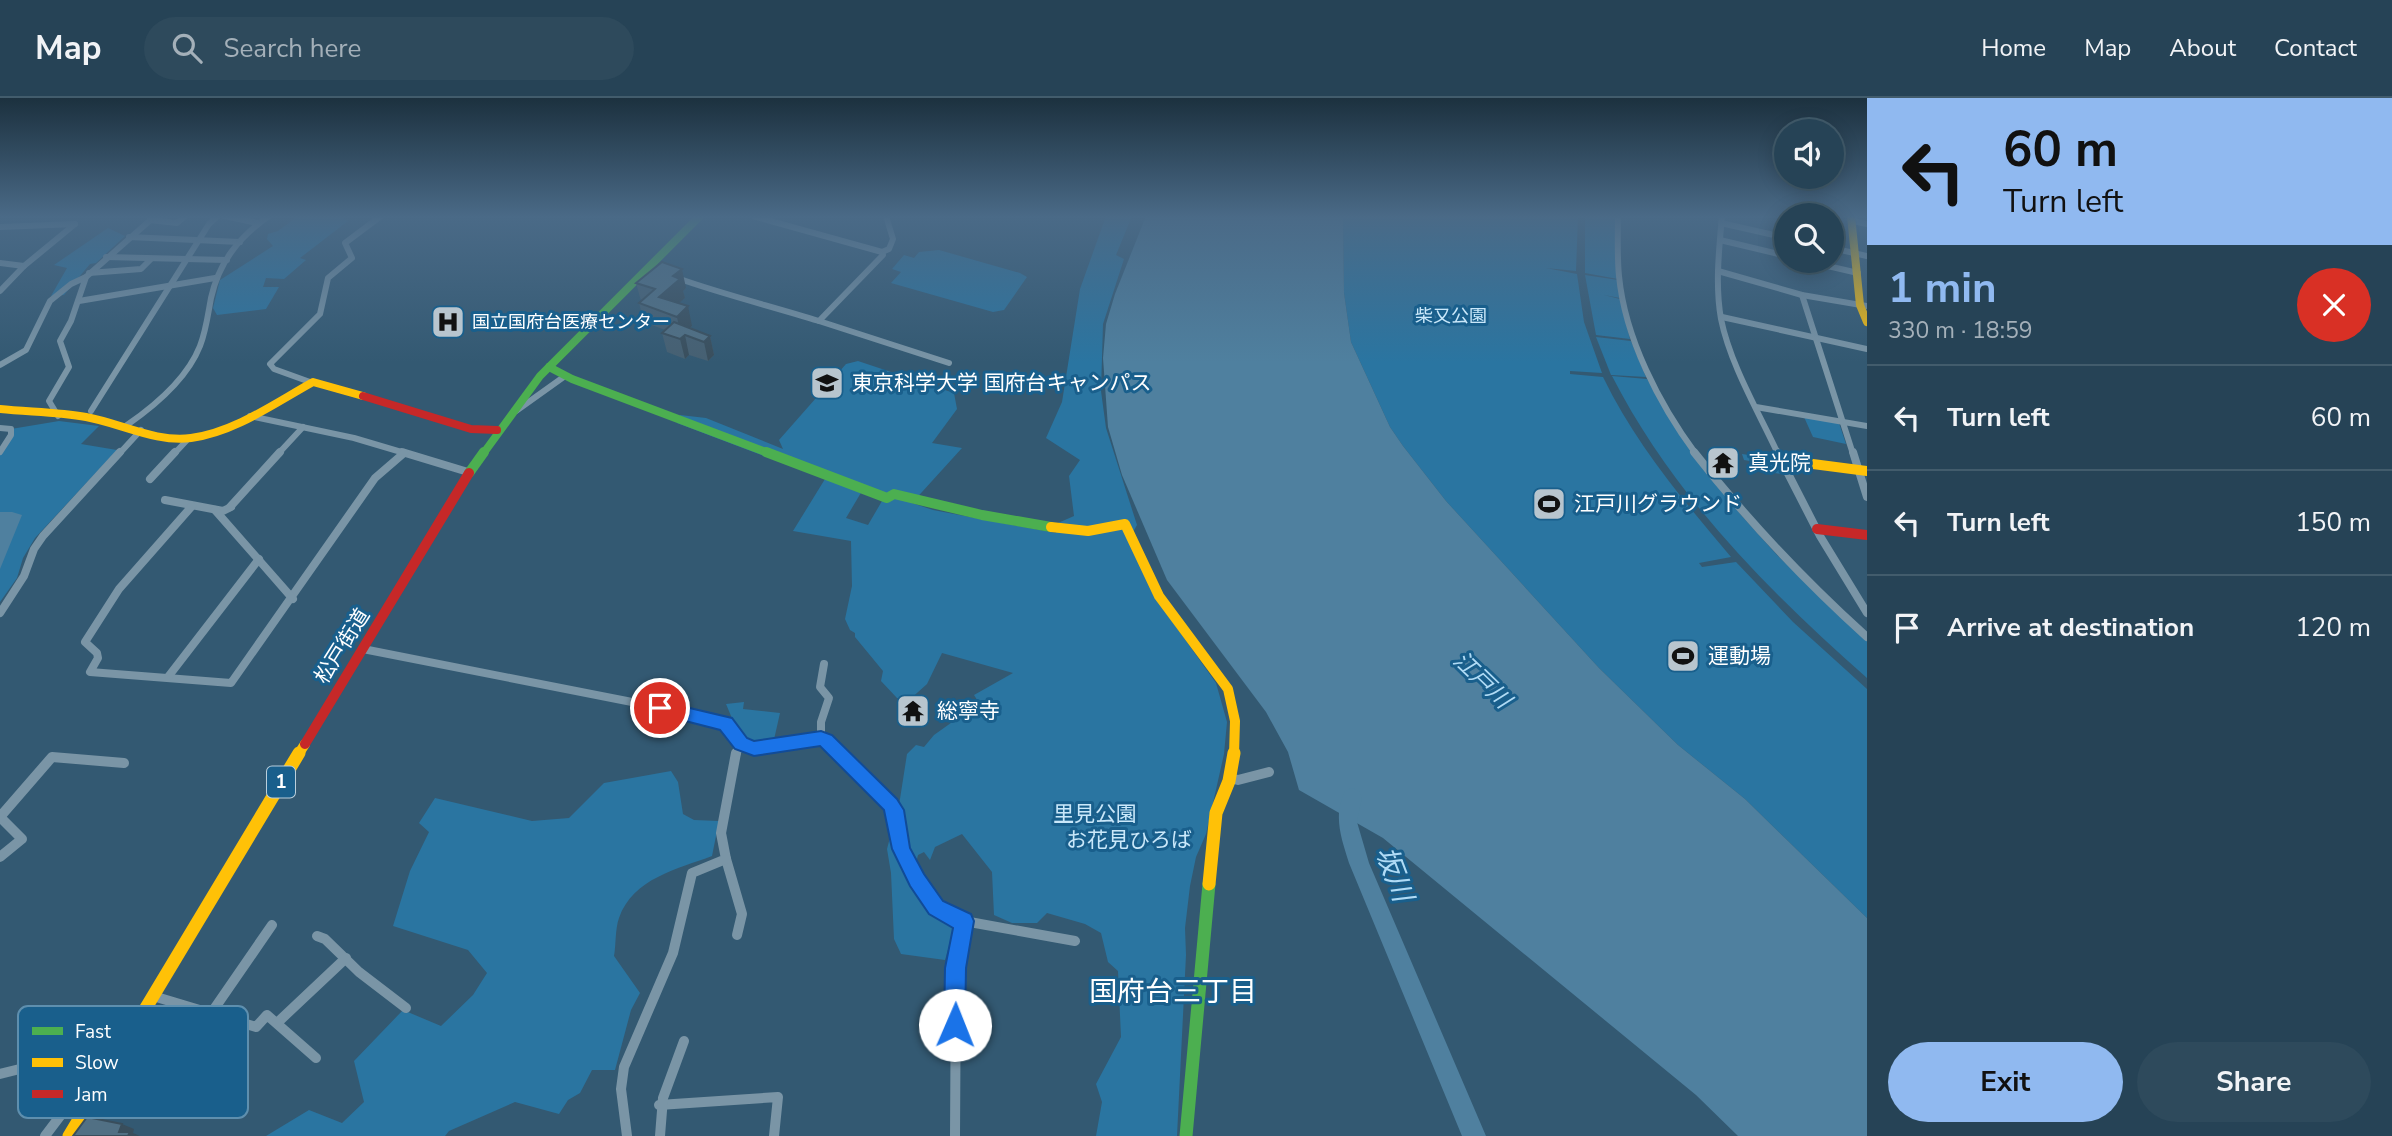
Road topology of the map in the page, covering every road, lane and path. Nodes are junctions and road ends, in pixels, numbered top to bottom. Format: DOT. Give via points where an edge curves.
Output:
graph roads {
  1 [pos="12,264"];
  2 [pos="99,264"];
  3 [pos="146,264"];
  4 [pos="184,264"];
  5 [pos="224,264"];
  6 [pos="344,264"];
  7 [pos="652,264"];
  8 [pos="874,264"];
  9 [pos="1620,264"];
  10 [pos="1718,264"];
  11 [pos="24,266"];
  12 [pos="647,270"];
  13 [pos="1718,271"];
  14 [pos="659,272"];
  15 [pos="1861,274"];
  16 [pos="88,275"];
  17 [pos="672,276"];
  18 [pos="215,278"];
  19 [pos="170,285"];
  20 [pos="0,291"];
  21 [pos="1802,295"];
  22 [pos="79,301"];
  23 [pos="1864,305"];
  24 [pos="1722,317"];
  25 [pos="819,321"];
  26 [pos="1867,322"];
  27 [pos="1815,338"];
  28 [pos="1867,349"];
  29 [pos="948,363"];
  30 [pos="0,365"];
  31 [pos="549,368"];
  32 [pos="565,376"];
  33 [pos="310,382"];
  34 [pos="1756,407"];
  35 [pos="0,409"];
  36 [pos="91,411"];
  37 [pos="58,416"];
  38 [pos="250,416"];
  39 [pos="1843,422"];
  40 [pos="127,425"];
  41 [pos="1867,426"];
  42 [pos="303,427"];
  43 [pos="499,427"];
  44 [pos="0,428"];
  45 [pos="141,430"];
  46 [pos="188,439"];
  47 [pos="0,452"];
  48 [pos="404,453"];
  49 [pos="1782,460"];
  50 [pos="1863,471"];
  51 [pos="468,472"];
  52 [pos="150,479"];
  53 [pos="1867,497"];
  54 [pos="164,500"];
  55 [pos="192,506"];
  56 [pos="215,510"];
  57 [pos="1816,529"];
  58 [pos="1867,535"];
  59 [pos="259,559"];
  60 [pos="293,598"];
  61 [pos="0,613"];
  62 [pos="1867,613"];
  63 [pos="1867,637"];
  64 [pos="363,649"];
  65 [pos="824,664"];
  66 [pos="168,677"];
  67 [pos="821,738"];
  68 [pos="741,743"];
  69 [pos="124,763"];
  70 [pos="1269,772"];
  71 [pos="1230,778"];
  72 [pos="0,817"];
  73 [pos="0,857"];
  74 [pos="726,859"];
  75 [pos="964,921"];
  76 [pos="272,925"];
  77 [pos="737,935"];
  78 [pos="317,936"];
  79 [pos="1075,941"];
  80 [pos="346,958"];
  81 [pos="153,996"];
  82 [pos="147,1006"];
  83 [pos="190,1006"];
  84 [pos="216,1006"];
  85 [pos="406,1008"];
  86 [pos="277,1023"];
  87 [pos="248,1024"];
  88 [pos="684,1041"];
  89 [pos="316,1058"];
  90 [pos="18,1070"];
  91 [pos="0,1074"];
  92 [pos="659,1105"];
  93 [pos="59,1118"];
  94 [pos="80,1118"];
  95 [pos="45,1136"];
  96 [pos="69,1136"];
  97 [pos="627,1136"];
  98 [pos="660,1136"];
  99 [pos="774,1136"];
  100 [pos="955,1136"];
  101 [pos="1186,1136"];
  1 -- 11 [label="street"];
  2 -- 16 [label="street"];
  3 -- 16 [label="street" via="142,269"];
  4 -- 19 [label="street"];
  5 -- 18 [label="street"];
  6 -- 33 [label="street" via="328,278 320,314 270,364"];
  7 -- 12 [label="street, 松戸街道 / 1"];
  8 -- 25 [label="street"];
  9 -- 63 [label="street" via="1626,319 1666,409 1754,527"];
  10 -- 13 [label="street"];
  11 -- 20 [label="street"];
  12 -- 14 [label="street"];
  12 -- 31 [label="street, 松戸街道 / 1"];
  13 -- 21 [label="street"];
  13 -- 24 [label="street"];
  15 -- 23 [label="street"];
  16 -- 22 [label="street"];
  16 -- 30 [label="street" via="50,301 26,350"];
  17 -- 25 [label="street" via="748,303 756,301"];
  18 -- 19 [label="street"];
  18 -- 40 [label="street" via="196,354 165,395"];
  19 -- 22 [label="street"];
  19 -- 36 [label="street"];
  21 -- 23 [label="street"];
  21 -- 27 [label="street"];
  22 -- 37 [label="street" via="60,341 69,367 49,401"];
  23 -- 26 [label="street"];
  24 -- 27 [label="street"];
  24 -- 34 [label="street"];
  25 -- 29 [label="street"];
  27 -- 28 [label="street"];
  27 -- 39 [label="street"];
  31 -- 32 [label="street"];
  31 -- 43 [label="street, 松戸街道 / 1"];
  32 -- 43 [label="street"];
  32 -- 71 [label="street" via="887,498 894,494 1087,533 1125,524 1159,596 1231,697 1236,736"];
  33 -- 38 [label="street"];
  33 -- 43 [label="street" via="471,429"];
  34 -- 39 [label="street"];
  34 -- 49 [label="street"];
  35 -- 37 [label="street"];
  37 -- 40 [label="street"];
  38 -- 42 [label="street"];
  38 -- 46 [label="street"];
  39 -- 41 [label="street"];
  39 -- 50 [label="street"];
  40 -- 45 [label="street"];
  42 -- 48 [label="street"];
  42 -- 56 [label="street" via="231,507"];
  43 -- 51 [label="street, 松戸街道 / 1"];
  44 -- 47 [label="street" via="11,429 11,435"];
  45 -- 46 [label="street"];
  45 -- 61 [label="street" via="43,536"];
  46 -- 52 [label="street"];
  48 -- 51 [label="street"];
  48 -- 60 [label="street" via="375,478"];
  49 -- 50 [label="street"];
  49 -- 57 [label="street"];
  50 -- 53 [label="street"];
  51 -- 64 [label="street, 松戸街道 / 1"];
  54 -- 55 [label="street"];
  55 -- 56 [label="street"];
  55 -- 66 [label="street" via="119,589 85,644 97,653 90,672"];
  56 -- 59 [label="street"];
  57 -- 58 [label="street"];
  57 -- 62 [label="street"];
  59 -- 60 [label="street"];
  59 -- 66 [label="street"];
  60 -- 66 [label="street" via="231,683"];
  64 -- 68 [label="street" via="726,724"];
  64 -- 81 [label="street, 松戸街道 / 1"];
  65 -- 67 [label="street" via="820,687 829,698"];
  67 -- 68 [label="street" via="761,749"];
  67 -- 75 [label="street" via="891,804 901,849 917,880 936,908"];
  68 -- 74 [label="street" via="721,832"];
  69 -- 72 [label="street" via="52,757"];
  70 -- 71 [label="street"];
  71 -- 101 [label="street" via="1216,813"];
  72 -- 73 [label="street" via="22,839"];
  74 -- 77 [label="street" via="742,914"];
  74 -- 97 [label="street" via="692,873 673,953 624,1067 621,1090"];
  75 -- 79 [label="street"];
  75 -- 100 [label="street" via="956,968"];
  76 -- 84 [label="street"];
  78 -- 80 [label="street"];
  80 -- 85 [label="street"];
  80 -- 86 [label="street"];
  81 -- 82 [label="street, 松戸街道 / 1"];
  81 -- 83 [label="street"];
  86 -- 87 [label="street" via="267,1015 256,1027"];
  86 -- 89 [label="street"];
  88 -- 92 [label="street"];
  90 -- 91 [label="street"];
  92 -- 98 [label="street"];
  92 -- 99 [label="street" via="778,1097"];
  93 -- 95 [label="street"];
  94 -- 96 [label="street, 松戸街道 / 1"];
}
